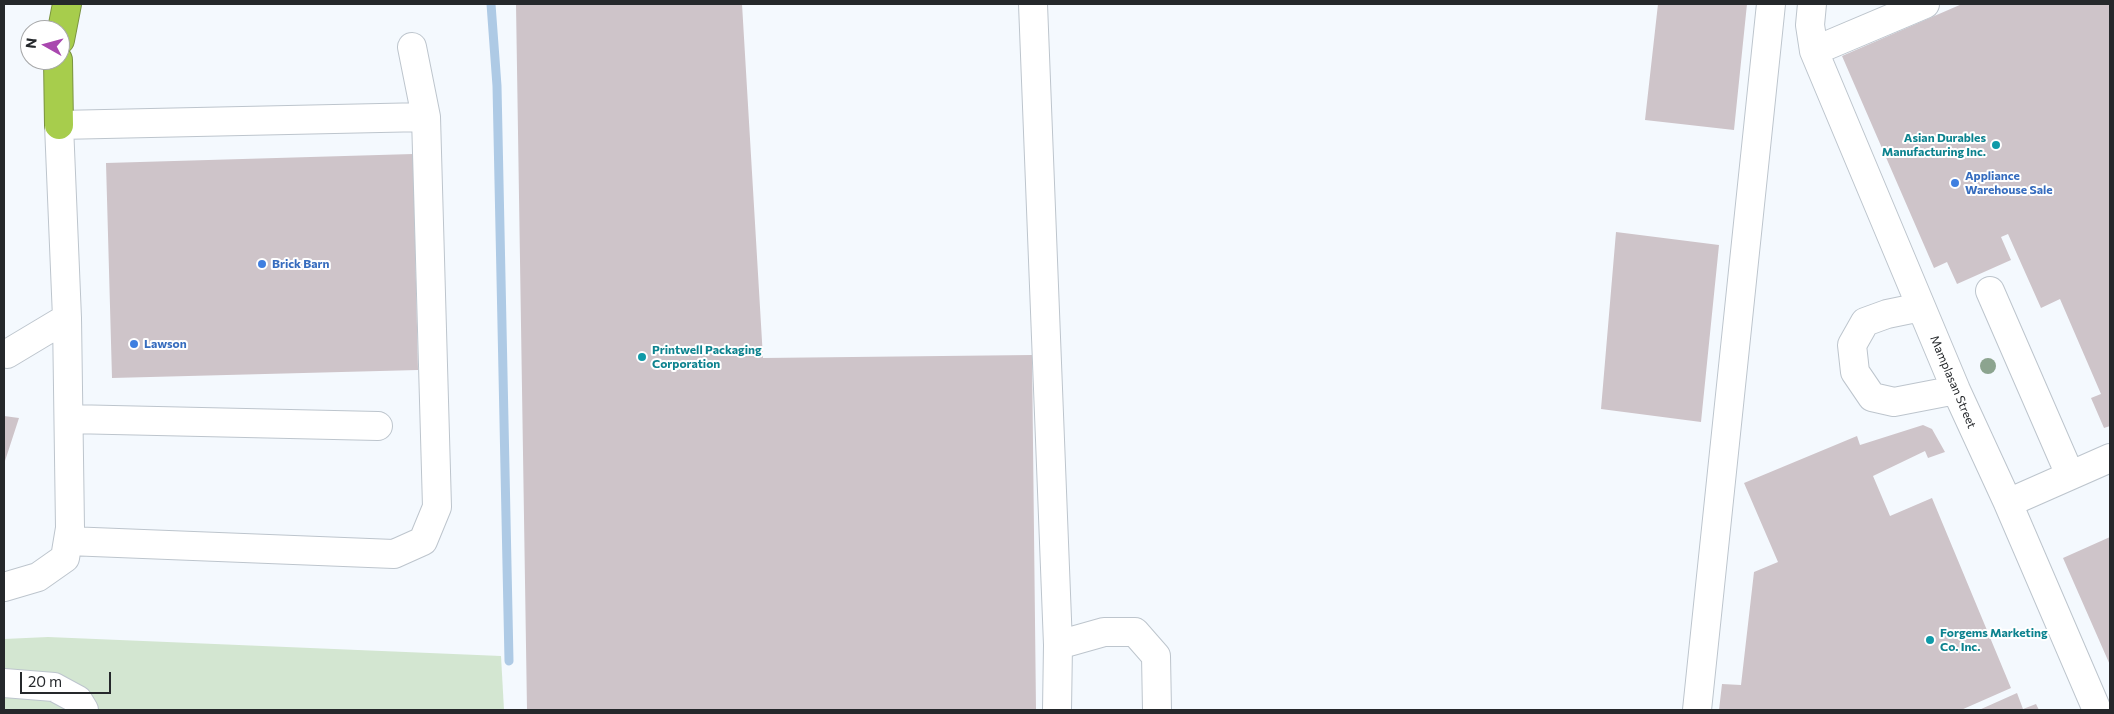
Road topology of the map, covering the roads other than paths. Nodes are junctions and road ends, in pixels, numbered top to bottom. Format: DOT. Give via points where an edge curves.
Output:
graph roads {
  1 [pos="67,4"];
  2 [pos="1033,4"];
  3 [pos="1771,4"];
  4 [pos="1812,4"];
  5 [pos="1925,4"];
  6 [pos="64,20"];
  7 [pos="412,47"];
  8 [pos="1814,51"];
  9 [pos="58,70"];
  10 [pos="426,117"];
  11 [pos="59,125"];
  12 [pos="1990,291"];
  13 [pos="1921,307"];
  14 [pos="67,318"];
  15 [pos="7,354"];
  16 [pos="1956,390"];
  17 [pos="70,419"];
  18 [pos="378,426"];
  19 [pos="2110,458"];
  20 [pos="2070,475"];
  21 [pos="2008,503"];
  22 [pos="68,541"];
  23 [pos="4,587"];
  24 [pos="1058,645"];
  25 [pos="4,684"];
  26 [pos="84,710"];
  27 [pos="1057,710"];
  28 [pos="1157,710"];
  29 [pos="1697,710"];
  30 [pos="2097,710"];
  1 -- 6 [label="highway"];
  2 -- 24 [label="street"];
  3 -- 29 [label="street"];
  4 -- 8 [label="street, Mamplasan Street" via="1810,25"];
  5 -- 8 [label="street"];
  7 -- 10 [label="street"];
  8 -- 13 [label="street, Mamplasan Street"];
  9 -- 11 [label="highway"];
  10 -- 11 [label="street"];
  10 -- 22 [label="street" via="437,508 422,541 394,554"];
  11 -- 14 [label="street"];
  12 -- 20 [label="street"];
  13 -- 16 [label="street, Mamplasan Street"];
  13 -- 16 [label="street" via="1865,322 1852,345 1856,372 1872,397 1894,402"];
  14 -- 15 [label="street"];
  14 -- 17 [label="street"];
  16 -- 21 [label="street, Mamplasan Street"];
  17 -- 18 [label="street"];
  17 -- 22 [label="street"];
  19 -- 20 [label="street"];
  20 -- 21 [label="street"];
  21 -- 30 [label="street, Mamplasan Street"];
  22 -- 23 [label="street" via="65,558 38,577"];
  24 -- 27 [label="street"];
  24 -- 28 [label="street" via="1104,632 1135,632 1156,656"];
  25 -- 26 [label="street" via="54,687 78,700"];
}
